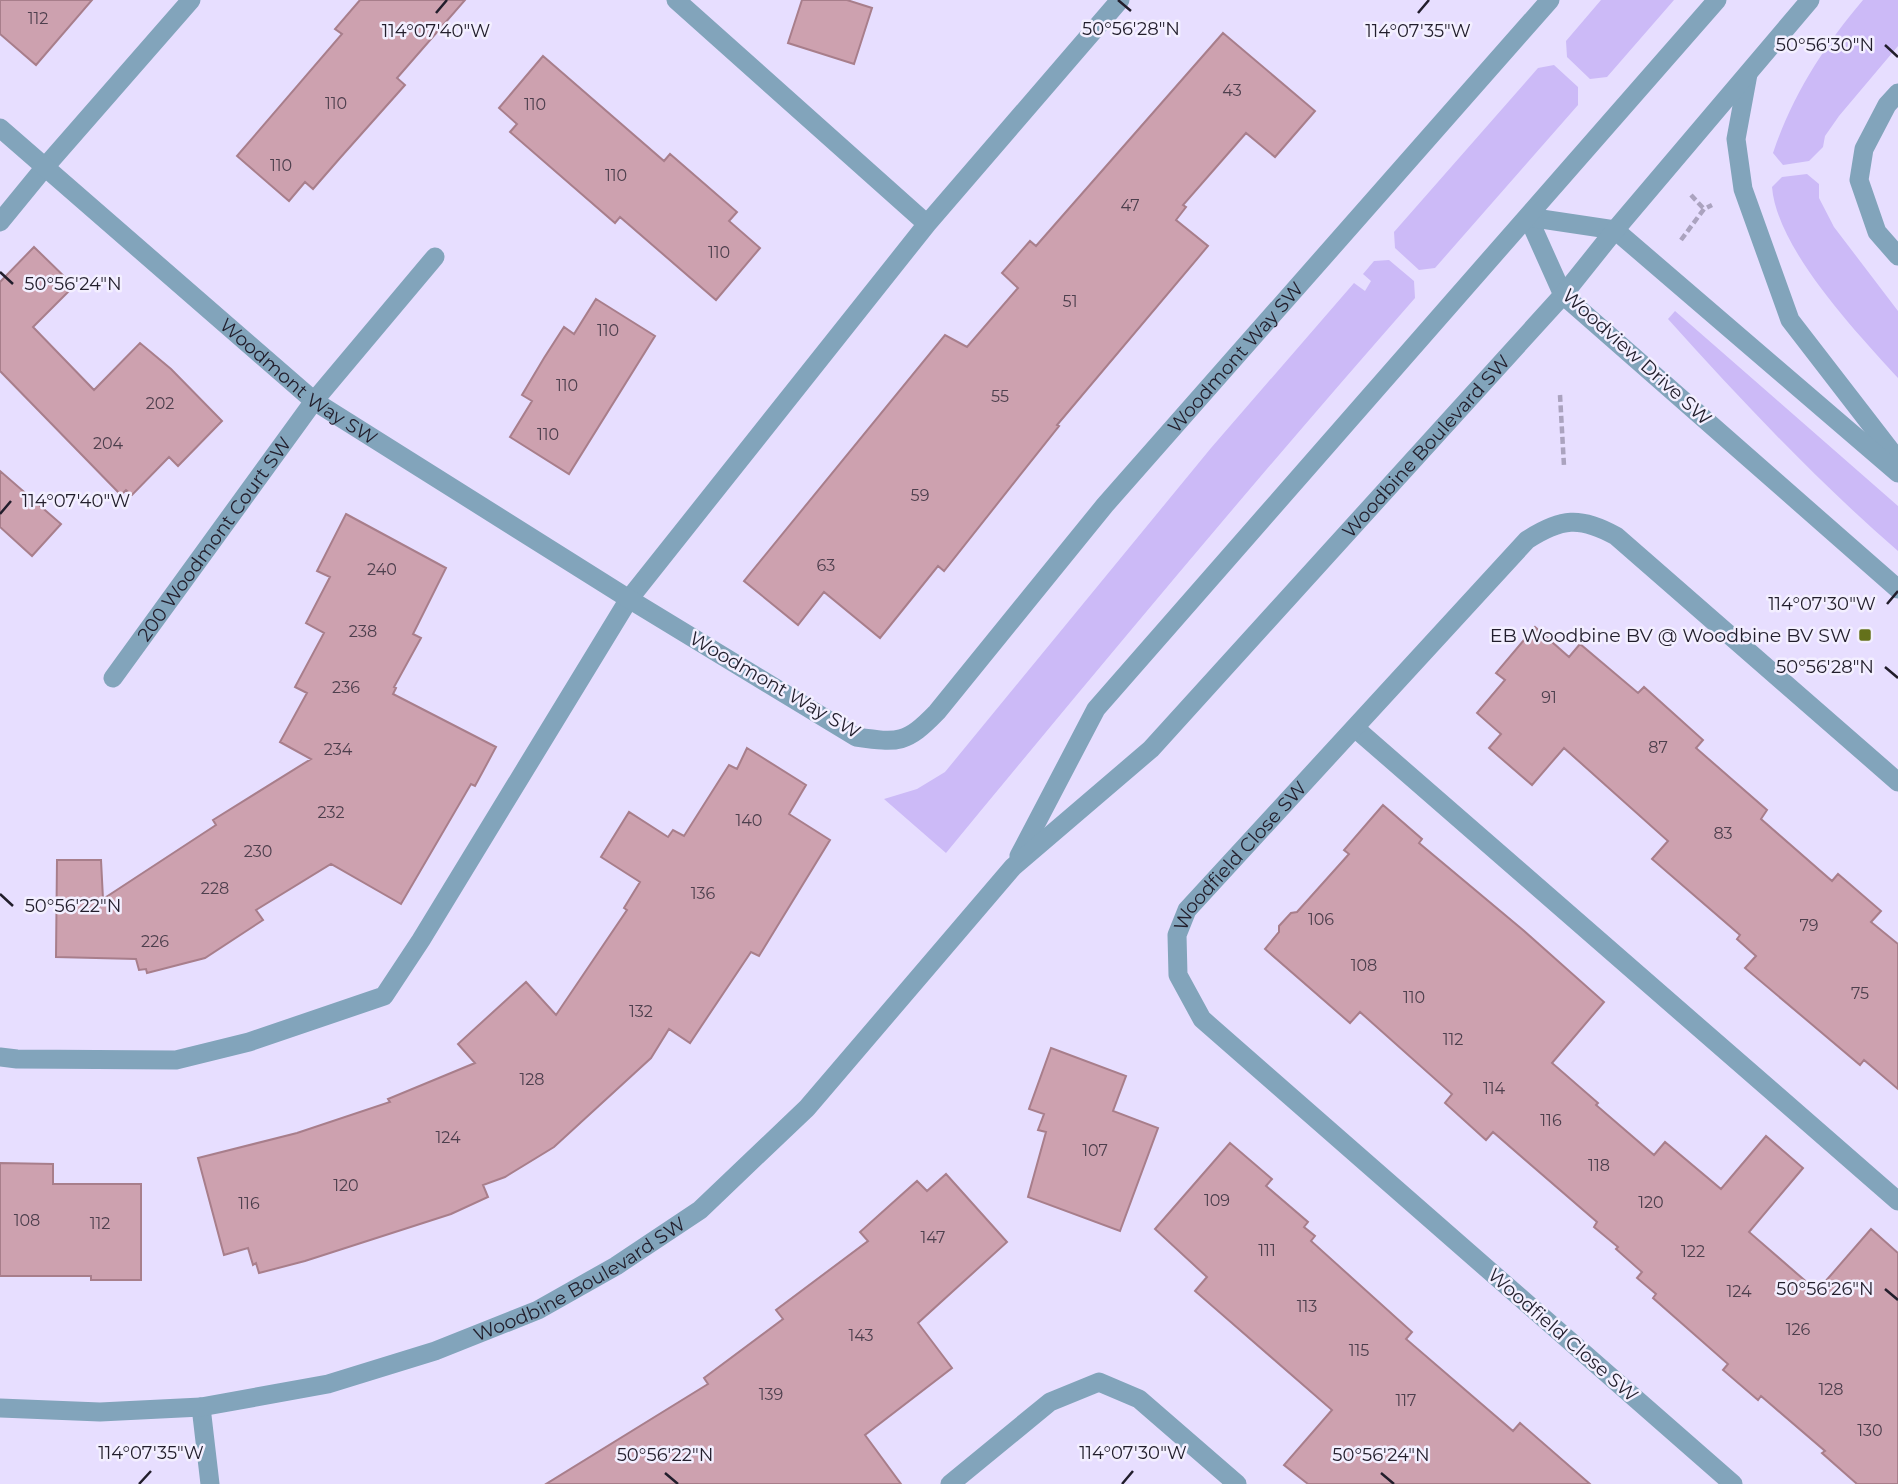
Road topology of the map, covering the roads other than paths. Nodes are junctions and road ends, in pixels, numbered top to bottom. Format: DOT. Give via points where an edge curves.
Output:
graph roads {
  1 [pos="191,0"];
  2 [pos="676,0"];
  3 [pos="1121,0"];
  4 [pos="1550,0"];
  5 [pos="1717,0"];
  6 [pos="1811,0"];
  7 [pos="1748,71"];
  8 [pos="1898,93"];
  9 [pos="0,128"];
  10 [pos="45,167"];
  11 [pos="1528,217"];
  12 [pos="0,222"];
  13 [pos="927,224"];
  14 [pos="1615,230"];
  15 [pos="1898,256"];
  16 [pos="435,257"];
  17 [pos="1563,295"];
  18 [pos="314,401"];
  19 [pos="1898,460"];
  20 [pos="1898,473"];
  21 [pos="1898,589"];
  22 [pos="629,599"];
  23 [pos="113,678"];
  24 [pos="1355,728"];
  25 [pos="1898,782"];
  26 [pos="1013,867"];
  27 [pos="0,1057"];
  28 [pos="1898,1201"];
  29 [pos="0,1408"];
  30 [pos="201,1408"];
  31 [pos="210,1484"];
  32 [pos="950,1484"];
  33 [pos="1237,1484"];
  34 [pos="1733,1484"];
  1 -- 10 [label="street"];
  2 -- 13 [label="street"];
  3 -- 13 [label="street"];
  4 -- 22 [label="street, Woodmont Way SW" via="1105,505 915,734 889,741 856,737"];
  5 -- 11 [label="street, Woodbine Boulevard SW"];
  6 -- 7 [label="street, Woodbine Boulevard SW"];
  7 -- 14 [label="street, Woodbine Boulevard SW"];
  7 -- 19 [label="street" via="1736,139 1743,189 1790,320"];
  8 -- 15 [label="street" via="1864,149 1859,180 1877,232"];
  9 -- 10 [label="street, Woodmont Way SW"];
  10 -- 12 [label="street"];
  10 -- 18 [label="street, Woodmont Way SW"];
  11 -- 14 [label="street"];
  11 -- 17 [label="street, Woodview Drive SW"];
  11 -- 26 [label="street, Woodbine Boulevard SW" via="1096,709"];
  13 -- 22 [label="street"];
  14 -- 17 [label="street, Woodbine Boulevard SW"];
  14 -- 20 [label="street"];
  16 -- 18 [label="street, 200 Woodmont Court SW"];
  17 -- 21 [label="street, Woodview Drive SW"];
  17 -- 26 [label="street, Woodbine Boulevard SW" via="1151,749"];
  18 -- 22 [label="street, Woodmont Way SW"];
  18 -- 23 [label="street, 200 Woodmont Court SW"];
  22 -- 27 [label="street" via="384,996 249,1042 176,1060"];
  24 -- 25 [label="street, Woodfield Close SW" via="1527,540 1549,526 1570,521 1594,524 1616,536"];
  24 -- 28 [label="street"];
  24 -- 34 [label="street, Woodfield Close SW" via="1187,910 1177,935 1178,975 1202,1019"];
  26 -- 30 [label="street, Woodbine Boulevard SW" via="807,1108 700,1210 616,1266 538,1310 435,1351 328,1384"];
  29 -- 30 [label="street, Woodbine Boulevard SW" via="100,1412"];
  30 -- 31 [label="street"];
  32 -- 33 [label="street" via="1049,1402 1099,1382 1139,1399"];
}
